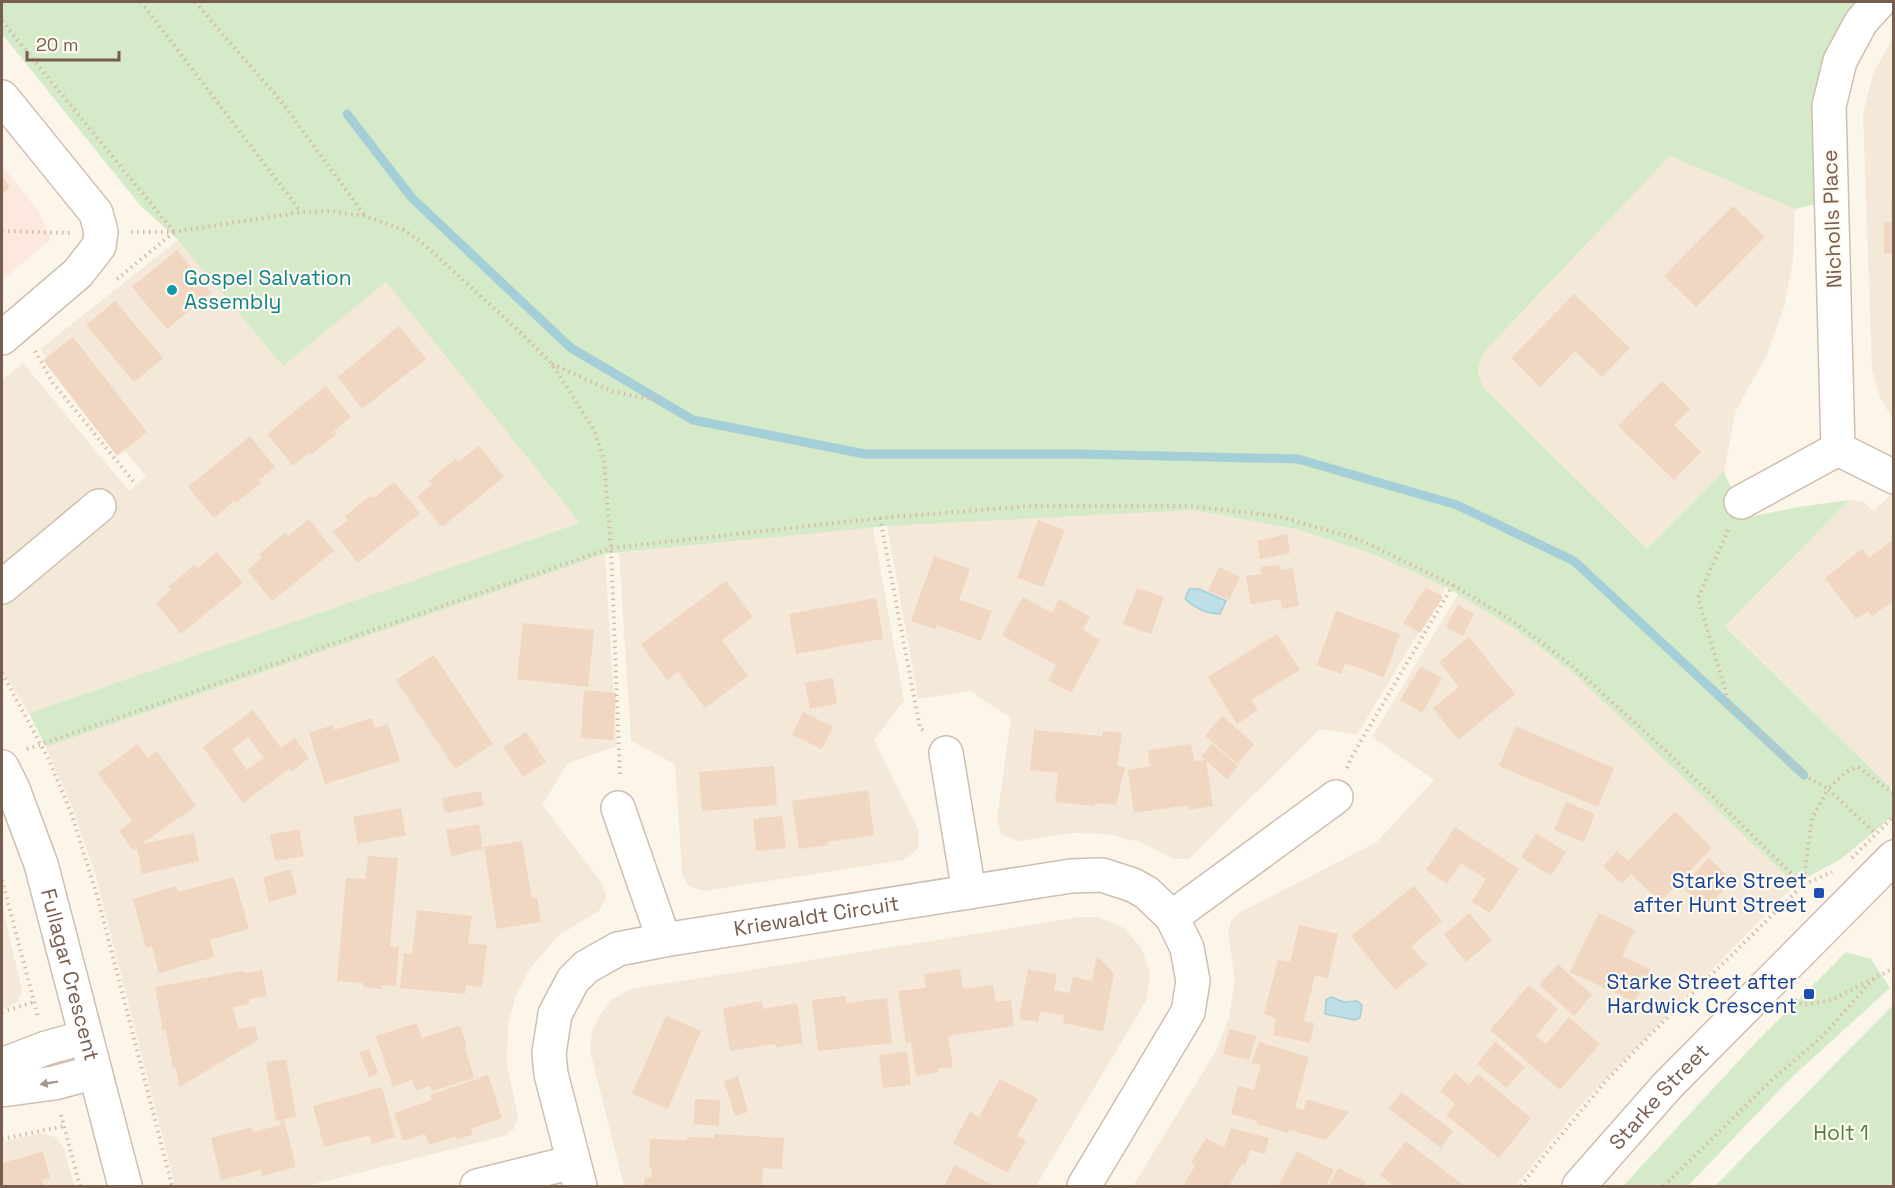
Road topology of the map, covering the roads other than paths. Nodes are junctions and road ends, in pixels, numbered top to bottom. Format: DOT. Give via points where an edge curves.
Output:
graph roads {
  1 [pos="1879,2"];
  2 [pos="2,97"];
  3 [pos="2,338"];
  4 [pos="1838,449"];
  5 [pos="1893,477"];
  6 [pos="1741,502"];
  7 [pos="99,506"];
  8 [pos="2,587"];
  9 [pos="946,753"];
  10 [pos="2,767"];
  11 [pos="1336,797"];
  12 [pos="618,808"];
  13 [pos="1869,858"];
  14 [pos="969,892"];
  15 [pos="1172,917"];
  16 [pos="664,940"];
  17 [pos="86,1037"];
  18 [pos="2,1065"];
  19 [pos="95,1072"];
  20 [pos="2,1090"];
  21 [pos="577,1174"];
  22 [pos="124,1186"];
  23 [pos="477,1186"];
  24 [pos="1084,1186"];
  25 [pos="1579,1186"];
  1 -- 4 [label="street, Nicholls Place" via="1840,60 1829,106"];
  2 -- 3 [label="street" via="96,213 101,232 99,246 78,273"];
  4 -- 5 [label="street"];
  4 -- 6 [label="street"];
  7 -- 8 [label="street"];
  9 -- 14 [label="street"];
  10 -- 17 [label="street, Fullagar Crescent" via="41,864"];
  11 -- 15 [label="street"];
  12 -- 16 [label="street"];
  13 -- 25 [label="street, Starke Street" via="1770,982 1667,1086"];
  14 -- 15 [label="street, Kriewaldt Circuit" via="1102,875 1140,889"];
  14 -- 16 [label="street, Kriewaldt Circuit"];
  15 -- 24 [label="street, Kriewaldt Circuit" via="1187,948 1193,981 1188,1012"];
  16 -- 21 [label="street, Kriewaldt Circuit" via="618,949 586,967 573,980 555,1014 549,1053 551,1074"];
  17 -- 18 [label="street"];
  17 -- 19 [label="street, Fullagar Crescent"];
  19 -- 20 [label="street, one-way" via="54,1083"];
  19 -- 22 [label="street, Fullagar Crescent"];
  21 -- 23 [label="street"];
}
